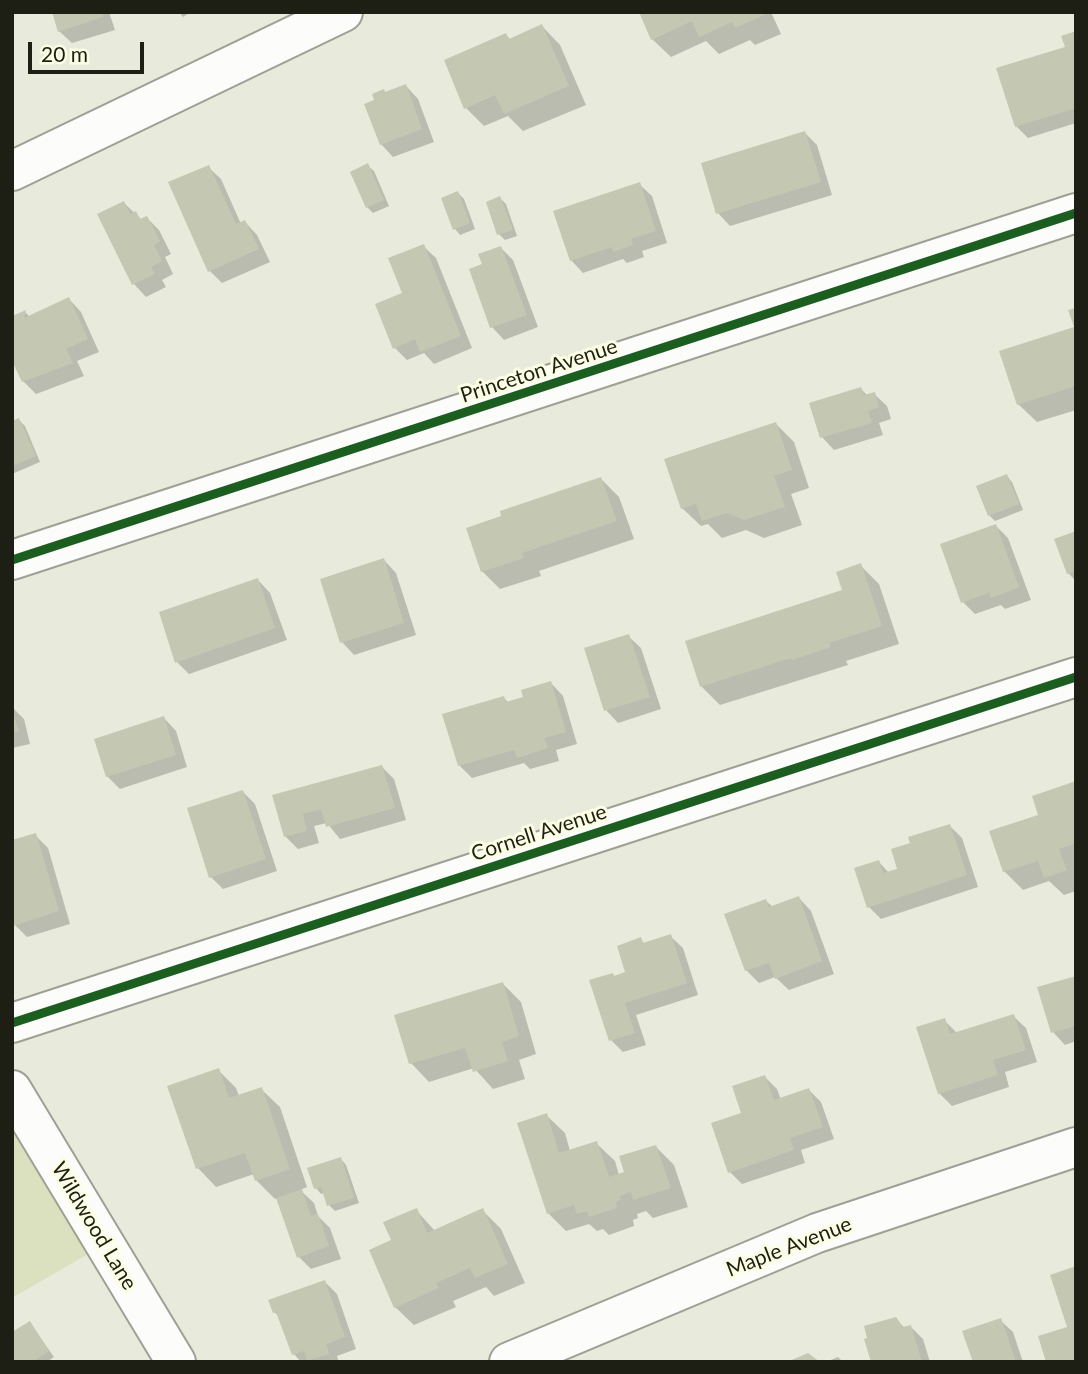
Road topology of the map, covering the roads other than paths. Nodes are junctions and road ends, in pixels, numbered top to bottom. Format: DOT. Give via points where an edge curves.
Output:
graph roads {
  1 [pos="343,12"];
  2 [pos="12,172"];
  3 [pos="1076,214"];
  4 [pos="12,560"];
  5 [pos="1076,677"];
  6 [pos="12,1023"];
  7 [pos="12,1090"];
  8 [pos="1076,1147"];
  9 [pos="176,1362"];
  10 [pos="509,1362"];
  1 -- 2 [label="street"];
  3 -- 4 [label="street, Princeton Avenue"];
  5 -- 6 [label="street, Cornell Avenue"];
  7 -- 9 [label="street, Wildwood Lane"];
  8 -- 10 [label="street, Maple Avenue" via="817,1233"];
}
